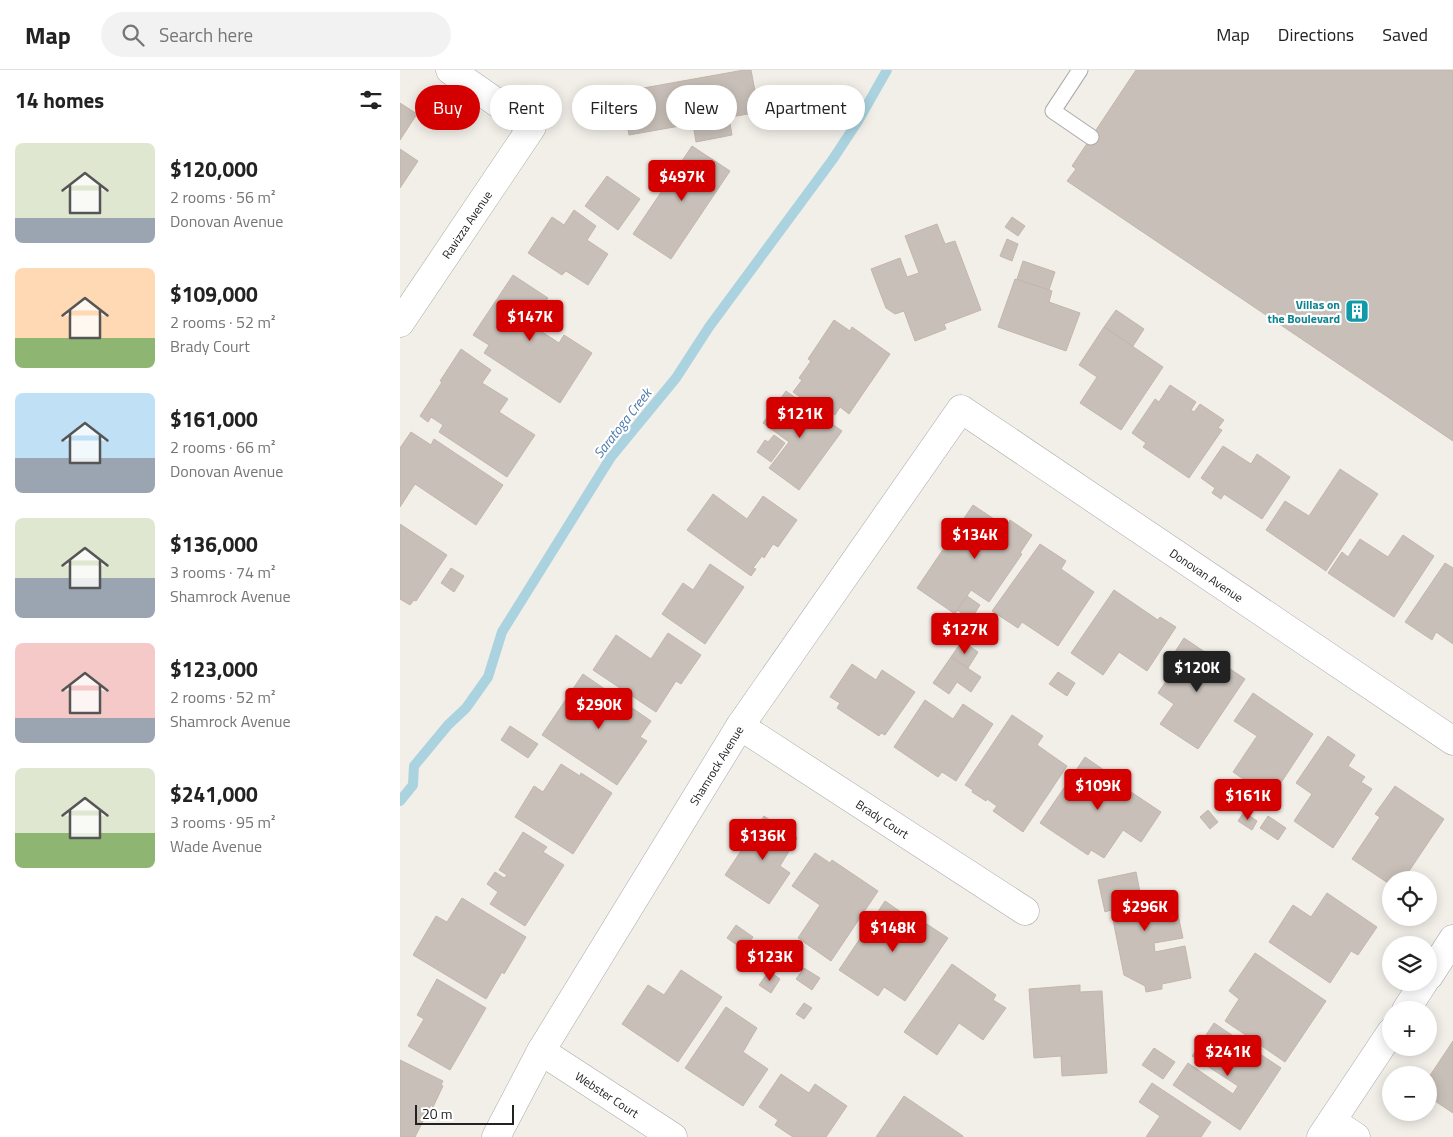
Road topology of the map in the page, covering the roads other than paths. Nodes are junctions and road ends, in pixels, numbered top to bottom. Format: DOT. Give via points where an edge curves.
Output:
graph roads {
  1 [pos="450,70"];
  2 [pos="1080,70"];
  3 [pos="1091,137"];
  4 [pos="400,323"];
  5 [pos="961,409"];
  6 [pos="740,726"];
  7 [pos="1453,741"];
  8 [pos="1025,911"];
  9 [pos="1453,939"];
  10 [pos="1437,964"];
  11 [pos="1382,1046"];
  12 [pos="541,1051"];
  13 [pos="1327,1129"];
  14 [pos="496,1137"];
  15 [pos="673,1137"];
  16 [pos="1356,1137"];
  1 -- 4 [label="street, Ravizza Avenue" via="532,127"];
  2 -- 3 [label="lane" via="1053,111"];
  5 -- 6 [label="street, Shamrock Avenue"];
  5 -- 7 [label="street, Donovan Avenue"];
  6 -- 8 [label="street, Brady Court"];
  6 -- 12 [label="street, Shamrock Avenue"];
  9 -- 10 [label="street"];
  11 -- 13 [label="street"];
  12 -- 14 [label="street, Shamrock Avenue"];
  12 -- 15 [label="street, Webster Court"];
  13 -- 16 [label="street"];
}
